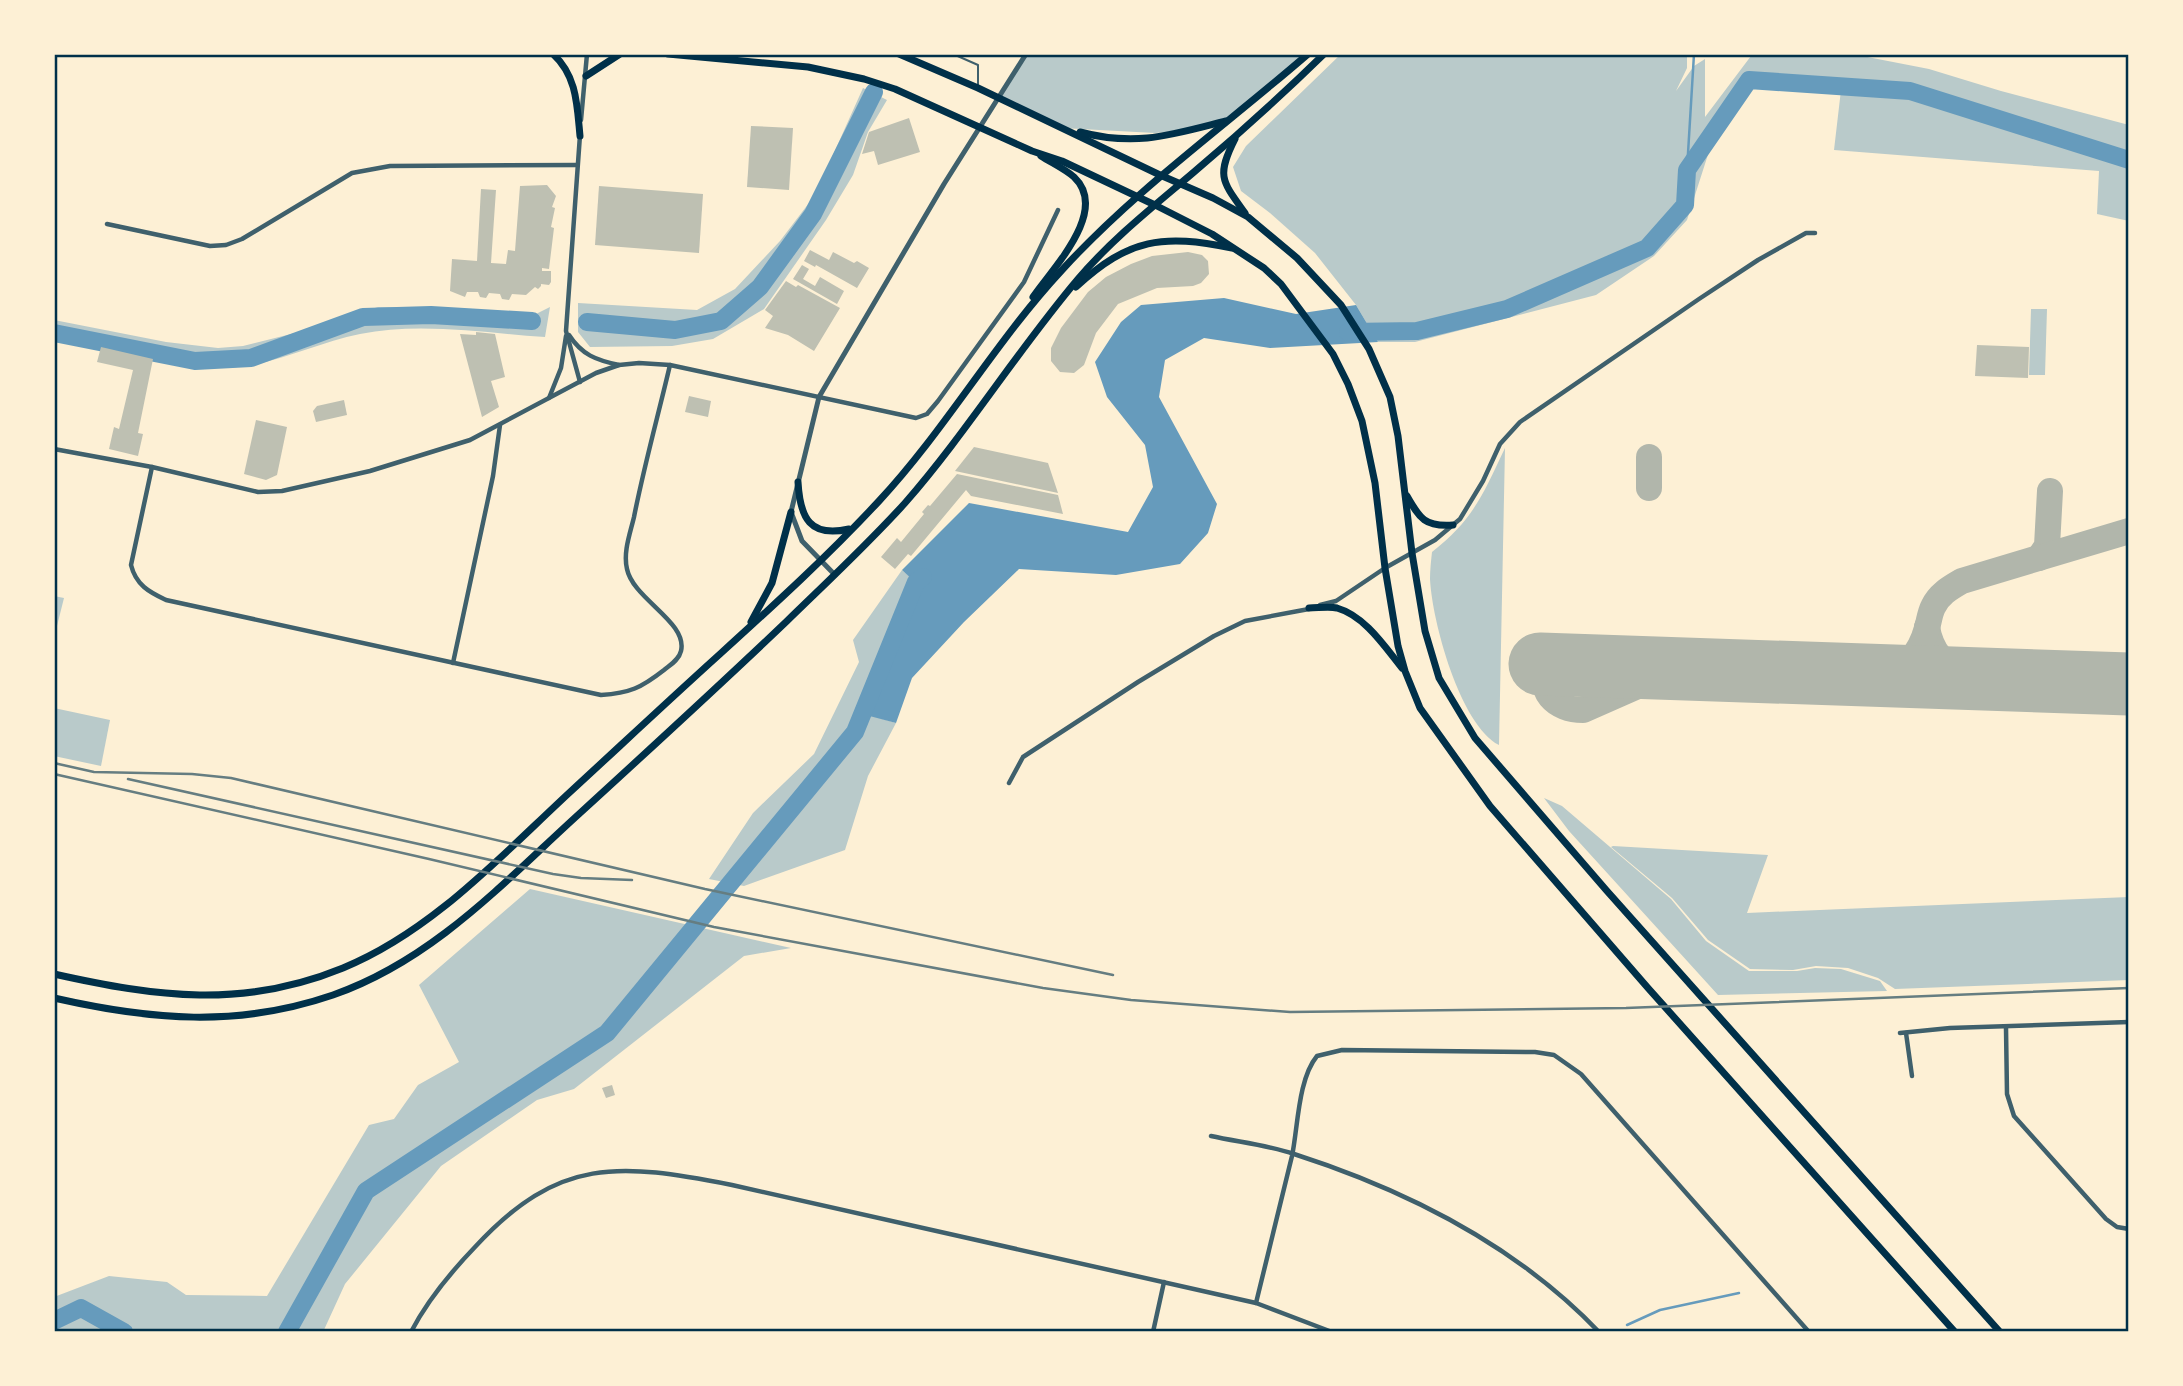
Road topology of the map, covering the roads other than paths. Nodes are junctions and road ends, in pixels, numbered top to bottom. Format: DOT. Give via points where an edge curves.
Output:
graph roads {
  1 [pos="553,54"];
  2 [pos="587,54"];
  3 [pos="621,54"];
  4 [pos="668,54"];
  5 [pos="899,54"];
  6 [pos="953,54"];
  7 [pos="1026,54"];
  8 [pos="1308,54"];
  9 [pos="1324,54"];
  10 [pos="683,55"];
  11 [pos="694,55"];
  12 [pos="586,76"];
  13 [pos="978,88"];
  14 [pos="998,99"];
  15 [pos="1230,120"];
  16 [pos="980,126"];
  17 [pos="1062,128"];
  18 [pos="580,136"];
  19 [pos="1237,136"];
  20 [pos="1032,151"];
  21 [pos="577,165"];
  22 [pos="1160,175"];
  23 [pos="1179,184"];
  24 [pos="1136,196"];
  25 [pos="1156,205"];
  26 [pos="1058,210"];
  27 [pos="1248,217"];
  28 [pos="107,224"];
  29 [pos="1815,233"];
  30 [pos="1240,250"];
  31 [pos="1055,307"];
  32 [pos="566,331"];
  33 [pos="990,358"];
  34 [pos="619,365"];
  35 [pos="670,366"];
  36 [pos="580,382"];
  37 [pos="819,397"];
  38 [pos="549,400"];
  39 [pos="500,425"];
  40 [pos="54,449"];
  41 [pos="152,467"];
  42 [pos="798,482"];
  43 [pos="1405,493"];
  44 [pos="791,512"];
  45 [pos="1453,525"];
  46 [pos="852,528"];
  47 [pos="1412,553"];
  48 [pos="820,560"];
  49 [pos="1385,568"];
  50 [pos="835,575"];
  51 [pos="1309,608"];
  52 [pos="745,631"];
  53 [pos="453,663"];
  54 [pos="1405,671"];
  55 [pos="1009,783"];
  56 [pos="54,974"];
  57 [pos="54,998"];
  58 [pos="2129,1022"];
  59 [pos="2006,1028"];
  60 [pos="1912,1076"];
  61 [pos="1211,1136"];
  62 [pos="1292,1153"];
  63 [pos="2129,1229"];
  64 [pos="1164,1282"];
  65 [pos="1255,1304"];
  66 [pos="411,1332"];
  67 [pos="1153,1332"];
  68 [pos="1332,1332"];
  69 [pos="1599,1332"];
  70 [pos="1809,1332"];
  71 [pos="1955,1332"];
  72 [pos="2000,1332"];
  1 -- 18 [label="main road" via="571,77"];
  2 -- 12 [label="street"];
  3 -- 12 [label="main road"];
  4 -- 10 [label="main road"];
  5 -- 13 [label="main road"];
  6 -- 13 [label="lane" via="978,65"];
  7 -- 14 [label="street"];
  8 -- 15 [label="main road"];
  9 -- 19 [label="main road"];
  10 -- 11 [label="main road"];
  11 -- 16 [label="main road" via="808,67 863,79"];
  12 -- 18 [label="street"];
  13 -- 14 [label="main road"];
  14 -- 16 [label="street"];
  14 -- 17 [label="main road"];
  15 -- 17 [label="main road" via="1153,139 1107,138"];
  15 -- 22 [label="main road"];
  16 -- 20 [label="main road"];
  16 -- 37 [label="street"];
  17 -- 22 [label="main road"];
  18 -- 21 [label="street"];
  19 -- 23 [label="main road"];
  19 -- 27 [label="main road" via="1223,166 1224,183"];
  20 -- 24 [label="main road" via="1062,160"];
  20 -- 33 [label="main road" via="1075,178 1084,196 1084,220"];
  21 -- 28 [label="street" via="390,166 360,171 339,179 242,239 221,246"];
  21 -- 32 [label="street"];
  22 -- 23 [label="main road"];
  22 -- 24 [label="main road"];
  23 -- 25 [label="main road"];
  23 -- 27 [label="main road"];
  24 -- 25 [label="main road"];
  24 -- 33 [label="main road" via="1061,270"];
  25 -- 30 [label="main road"];
  25 -- 31 [label="main road" via="1104,251"];
  26 -- 37 [label="street" via="1024,282 927,414 916,418"];
  27 -- 43 [label="main road" via="1297,258 1341,305 1369,349 1395,416"];
  29 -- 45 [label="street" via="1806,233 1758,260 1520,422 1500,444 1468,509"];
  30 -- 31 [label="main road" via="1165,240 1135,248 1107,262"];
  30 -- 49 [label="main road" via="1264,268 1298,307 1333,354 1348,384 1366,436"];
  31 -- 50 [label="main road" via="904,504"];
  32 -- 34 [label="street" via="587,355"];
  32 -- 36 [label="street"];
  32 -- 38 [label="street" via="561,368"];
  33 -- 46 [label="main road" via="910,466"];
  34 -- 35 [label="street"];
  34 -- 36 [label="street"];
  35 -- 37 [label="street"];
  35 -- 53 [label="street" via="625,556 635,588 677,630 680,656 645,685 601,695"];
  36 -- 38 [label="street"];
  37 -- 42 [label="street"];
  38 -- 39 [label="street"];
  39 -- 41 [label="street" via="443,450 282,491 258,492"];
  39 -- 53 [label="street"];
  40 -- 41 [label="street"];
  41 -- 53 [label="street" via="131,565 146,591 166,600"];
  42 -- 44 [label="street"];
  42 -- 46 [label="main road" via="801,512 816,529 835,532"];
  43 -- 45 [label="main road" via="1424,521"];
  43 -- 47 [label="main road"];
  44 -- 48 [label="street" via="802,541"];
  44 -- 52 [label="main road" via="772,583"];
  45 -- 47 [label="street"];
  46 -- 48 [label="main road"];
  47 -- 49 [label="street"];
  47 -- 72 [label="main road" via="1432,660 1475,738"];
  48 -- 50 [label="street"];
  48 -- 52 [label="main road"];
  49 -- 51 [label="street" via="1336,601"];
  49 -- 54 [label="main road"];
  50 -- 57 [label="main road" via="493,895 439,939 387,971 331,995 275,1011 225,1018 117,1012"];
  51 -- 54 [label="main road" via="1335,607 1358,620"];
  51 -- 55 [label="street" via="1245,621 1214,636 1023,757"];
  52 -- 56 [label="main road" via="471,883 418,926 369,956 271,990 230,995 159,994"];
  54 -- 71 [label="main road" via="1420,708 1470,779 1648,988"];
  58 -- 59 [label="street"];
  59 -- 60 [label="street" via="1903,1033"];
  59 -- 63 [label="street" via="2007,1094 2014,1116 2106,1219"];
  61 -- 62 [label="street"];
  62 -- 65 [label="street"];
  62 -- 69 [label="street" via="1447,1218 1520,1263 1575,1306"];
  62 -- 70 [label="street" via="1309,1069 1323,1053 1342,1049 1554,1055 1581,1074"];
  64 -- 65 [label="street"];
  64 -- 66 [label="street" via="719,1183 659,1172 602,1172 553,1185 518,1205 453,1270"];
  64 -- 67 [label="street"];
  65 -- 68 [label="street"];
}
